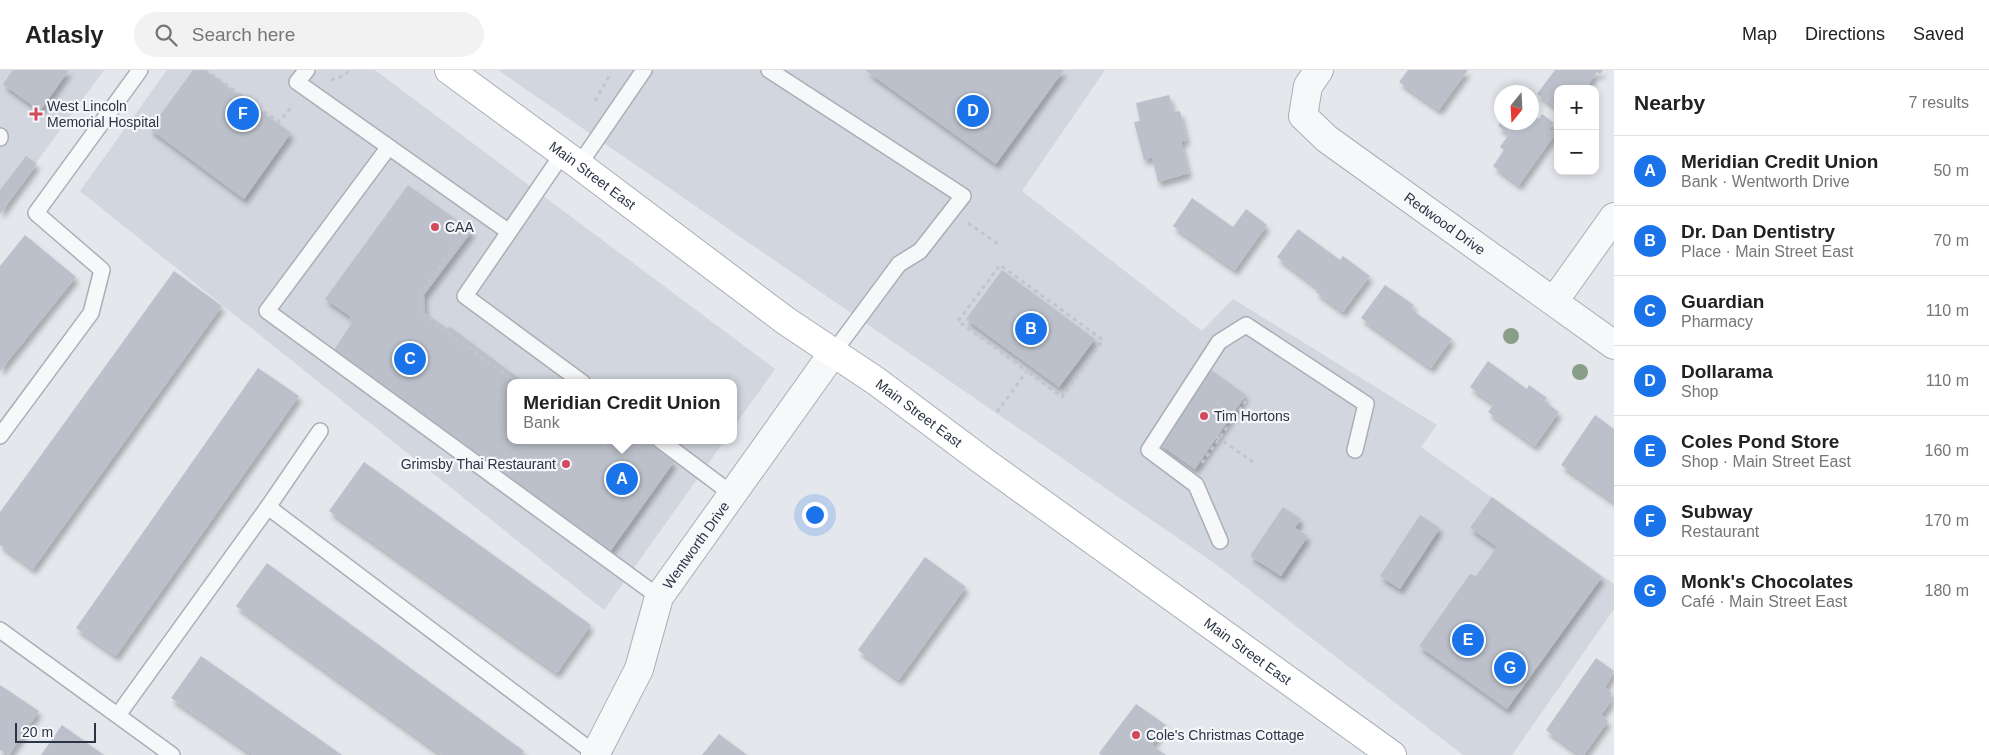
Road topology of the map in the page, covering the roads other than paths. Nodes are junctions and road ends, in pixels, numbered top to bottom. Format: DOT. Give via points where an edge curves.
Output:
graph roads {
  1 [pos="140,70"];
  2 [pos="307,70"];
  3 [pos="449,70"];
  4 [pos="770,70"];
  5 [pos="637,73"];
  6 [pos="1314,78"];
  7 [pos="388,148"];
  8 [pos="571,159"];
  9 [pos="1614,217"];
  10 [pos="510,232"];
  11 [pos="1554,301"];
  12 [pos="1614,345"];
  13 [pos="832,353"];
  14 [pos="578,379"];
  15 [pos="320,431"];
  16 [pos="0,436"];
  17 [pos="665,444"];
  18 [pos="1355,450"];
  19 [pos="732,494"];
  20 [pos="268,507"];
  21 [pos="1220,541"];
  22 [pos="659,597"];
  23 [pos="0,630"];
  24 [pos="118,715"];
  25 [pos="172,755"];
  26 [pos="596,755"];
  27 [pos="1392,755"];
  1 -- 16 [label="lane" via="36,213 102,270 91,313"];
  2 -- 7 [label="lane" via="297,82"];
  3 -- 8 [label="main road, Main Street East"];
  4 -- 13 [label="lane" via="963,196 920,251 899,264"];
  5 -- 8 [label="lane"];
  6 -- 11 [label="street, Redwood Drive" via="1303,116 1327,139"];
  7 -- 10 [label="lane"];
  7 -- 22 [label="lane" via="268,311"];
  8 -- 10 [label="lane"];
  8 -- 13 [label="main road, Main Street East"];
  9 -- 11 [label="street"];
  10 -- 14 [label="lane" via="465,296"];
  11 -- 12 [label="street, Redwood Drive"];
  13 -- 19 [label="street, Wentworth Drive"];
  13 -- 27 [label="main road, Main Street East" via="876,381"];
  15 -- 20 [label="lane"];
  17 -- 19 [label="lane"];
  18 -- 21 [label="lane" via="1366,404 1246,325 1219,342 1149,450 1196,486"];
  19 -- 22 [label="street, Wentworth Drive"];
  20 -- 24 [label="lane"];
  20 -- 26 [label="lane"];
  22 -- 26 [label="street, Wentworth Drive" via="639,669"];
  23 -- 24 [label="lane"];
  24 -- 25 [label="lane"];
}
